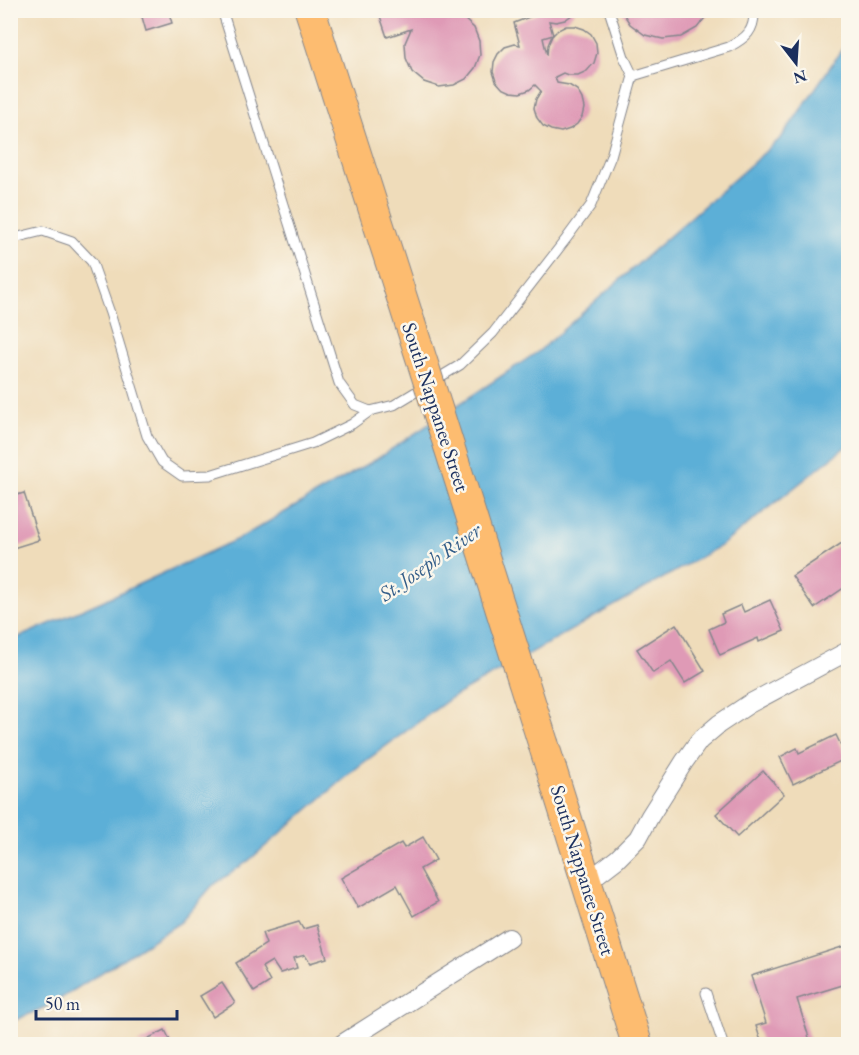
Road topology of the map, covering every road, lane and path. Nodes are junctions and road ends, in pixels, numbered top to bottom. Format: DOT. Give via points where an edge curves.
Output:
graph roads {
  1 [pos="222,10"];
  2 [pos="310,10"];
  3 [pos="609,10"];
  4 [pos="754,10"];
  5 [pos="633,76"];
  6 [pos="10,239"];
  7 [pos="370,411"];
  8 [pos="849,651"];
  9 [pos="587,882"];
  10 [pos="508,938"];
  11 [pos="706,993"];
  12 [pos="342,1044"];
  13 [pos="637,1044"];
  14 [pos="723,1044"];
  1 -- 7 [label="lane" via="339,383 355,405"];
  2 -- 9 [label="main road, South Nappanee Street, bridge"];
  3 -- 5 [label="lane"];
  4 -- 5 [label="lane" via="752,29 742,40"];
  5 -- 7 [label="lane" via="611,156 591,205 493,333 460,365 394,405"];
  6 -- 7 [label="lane" via="43,231 72,241 92,262 147,436 162,462 182,476 210,475 313,443"];
  8 -- 9 [label="street" via="749,704 699,741 638,838"];
  9 -- 13 [label="main road, South Nappanee Street"];
  10 -- 12 [label="street"];
  11 -- 14 [label="lane"];
}
